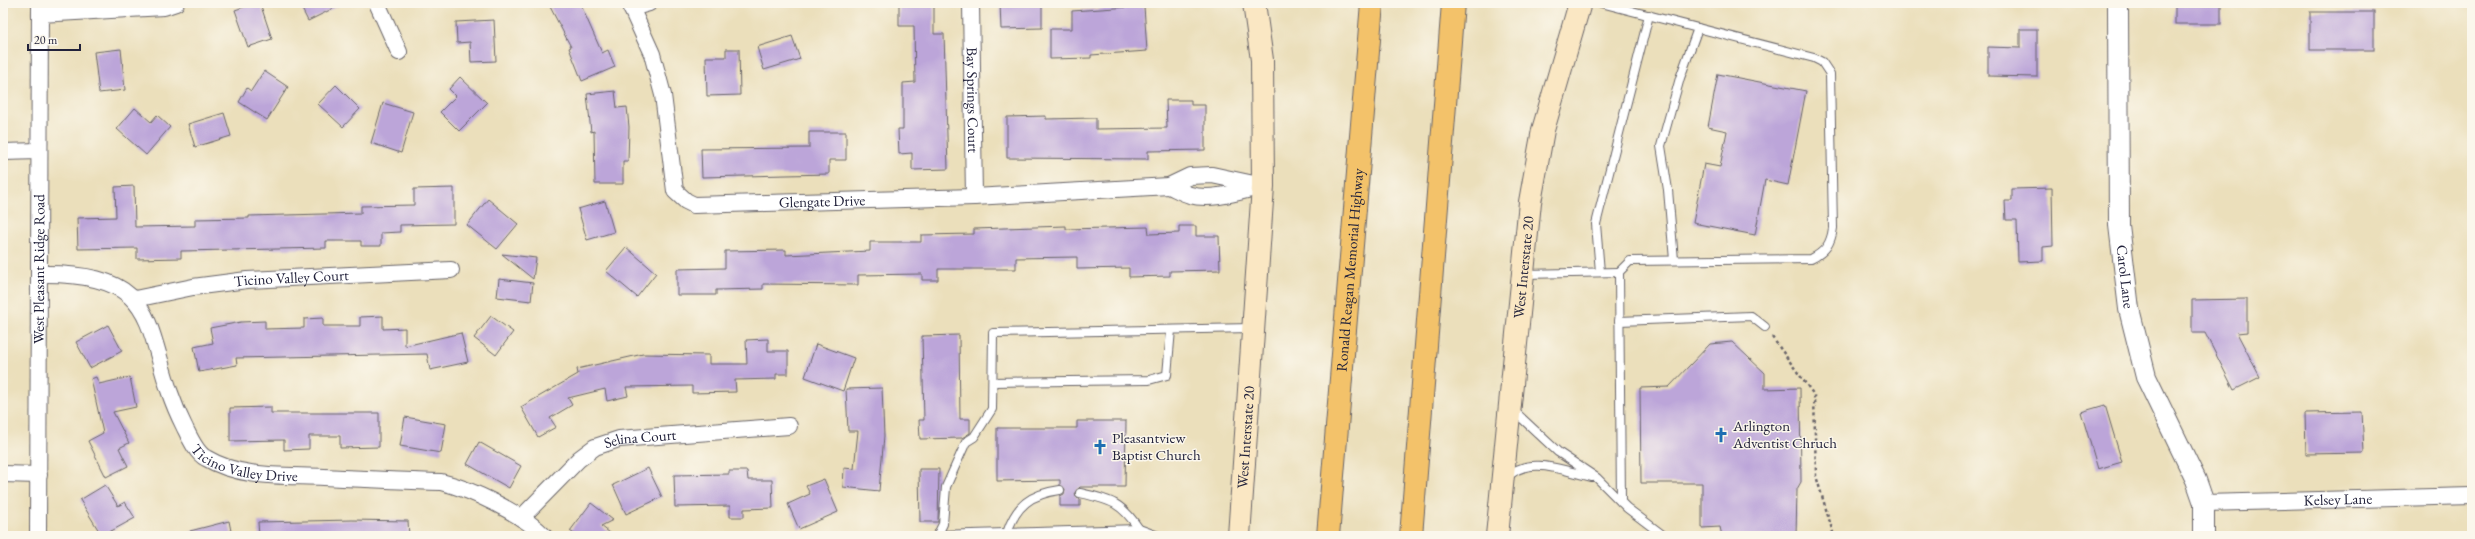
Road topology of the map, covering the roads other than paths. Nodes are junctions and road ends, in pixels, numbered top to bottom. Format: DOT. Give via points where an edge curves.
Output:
graph roads {
  1 [pos="176,3"];
  2 [pos="377,3"];
  3 [pos="649,3"];
  4 [pos="971,3"];
  5 [pos="1254,3"];
  6 [pos="1372,3"];
  7 [pos="1453,3"];
  8 [pos="1580,3"];
  9 [pos="1601,3"];
  10 [pos="2118,3"];
  11 [pos="630,6"];
  12 [pos="40,8"];
  13 [pos="1649,16"];
  14 [pos="1698,28"];
  15 [pos="399,52"];
  16 [pos="39,151"];
  17 [pos="3,152"];
  18 [pos="1212,175"];
  19 [pos="1169,186"];
  20 [pos="1263,186"];
  21 [pos="1212,196"];
  22 [pos="974,197"];
  23 [pos="1674,260"];
  24 [pos="451,270"];
  25 [pos="1600,272"];
  26 [pos="1619,272"];
  27 [pos="40,274"];
  28 [pos="1523,274"];
  29 [pos="135,299"];
  30 [pos="1619,320"];
  31 [pos="1765,327"];
  32 [pos="1254,328"];
  33 [pos="1171,330"];
  34 [pos="993,382"];
  35 [pos="1509,407"];
  36 [pos="789,426"];
  37 [pos="3,474"];
  38 [pos="39,475"];
  39 [pos="1597,478"];
  40 [pos="1060,490"];
  41 [pos="1501,490"];
  42 [pos="1080,493"];
  43 [pos="2472,496"];
  44 [pos="1620,502"];
  45 [pos="2204,503"];
  46 [pos="521,518"];
  47 [pos="1139,529"];
  48 [pos="1007,533"];
  49 [pos="937,535"];
  50 [pos="38,536"];
  51 [pos="544,536"];
  52 [pos="1158,536"];
  53 [pos="1238,536"];
  54 [pos="1328,536"];
  55 [pos="1411,536"];
  56 [pos="1497,536"];
  57 [pos="1664,536"];
  58 [pos="2204,536"];
  1 -- 12 [label="street" via="156,7"];
  2 -- 15 [label="street"];
  3 -- 11 [label="street"];
  4 -- 22 [label="street, Bay Springs Court"];
  5 -- 20 [label="main road, West Interstate 20" via="1262,60"];
  6 -- 54 [label="highway, Ronald Reagan Memorial Highway"];
  7 -- 55 [label="highway"];
  8 -- 28 [label="main road, West Interstate 20" via="1543,130 1530,202"];
  9 -- 13 [label="lane"];
  10 -- 45 [label="street, Carol Lane" via="2119,225 2130,309 2146,377 2196,480"];
  11 -- 22 [label="street, Glengate Drive" via="652,54 663,96 674,191 686,201 694,204"];
  12 -- 16 [label="street, West Pleasant Ridge Road"];
  13 -- 14 [label="lane"];
  13 -- 25 [label="lane" via="1596,224"];
  14 -- 23 [label="lane" via="1680,78 1661,146"];
  14 -- 23 [label="lane" via="1822,62 1830,74 1833,228 1827,247 1811,258"];
  16 -- 17 [label="street"];
  16 -- 27 [label="street, West Pleasant Ridge Road"];
  18 -- 19 [label="street, Glengate Drive" via="1190,176"];
  18 -- 20 [label="street, Glengate Drive"];
  18 -- 21 [label="street"];
  19 -- 21 [label="street, Glengate Drive" via="1190,196"];
  19 -- 22 [label="street, Glengate Drive"];
  20 -- 21 [label="street, Glengate Drive"];
  20 -- 32 [label="main road, West Interstate 20"];
  23 -- 26 [label="lane" via="1630,261"];
  24 -- 29 [label="street, Ticino Valley Court" via="247,280 193,287"];
  25 -- 26 [label="lane"];
  25 -- 28 [label="lane"];
  26 -- 30 [label="lane"];
  27 -- 29 [label="street, Ticino Valley Drive" via="95,277 121,288"];
  27 -- 38 [label="street, West Pleasant Ridge Road"];
  28 -- 35 [label="main road, West Interstate 20"];
  29 -- 46 [label="street, Ticino Valley Drive" via="147,318 178,413 190,438 204,458 248,474 441,482 460,486"];
  30 -- 31 [label="lane" via="1751,316"];
  30 -- 44 [label="lane"];
  32 -- 33 [label="lane"];
  32 -- 53 [label="main road, West Interstate 20"];
  33 -- 34 [label="lane" via="1167,375 1149,380"];
  33 -- 34 [label="lane" via="993,333"];
  34 -- 49 [label="lane" via="992,409 974,437 966,442 946,487 943,524"];
  35 -- 39 [label="lane" via="1558,452"];
  35 -- 41 [label="main road, West Interstate 20"];
  36 -- 46 [label="street, Selina Court" via="620,439 595,447 579,459"];
  37 -- 38 [label="street"];
  38 -- 50 [label="street, West Pleasant Ridge Road"];
  39 -- 41 [label="lane" via="1531,465 1512,472"];
  39 -- 44 [label="lane"];
  40 -- 48 [label="lane" via="1044,492 1026,501 1017,510"];
  41 -- 56 [label="main road, West Interstate 20"];
  42 -- 47 [label="lane" via="1109,500 1128,511"];
  43 -- 45 [label="street, Kelsey Lane"];
  44 -- 57 [label="lane"];
  45 -- 58 [label="street, Carol Lane"];
  46 -- 51 [label="street, Ticino Valley Drive"];
  47 -- 48 [label="lane"];
  47 -- 52 [label="lane"];
  48 -- 49 [label="lane"];
}
